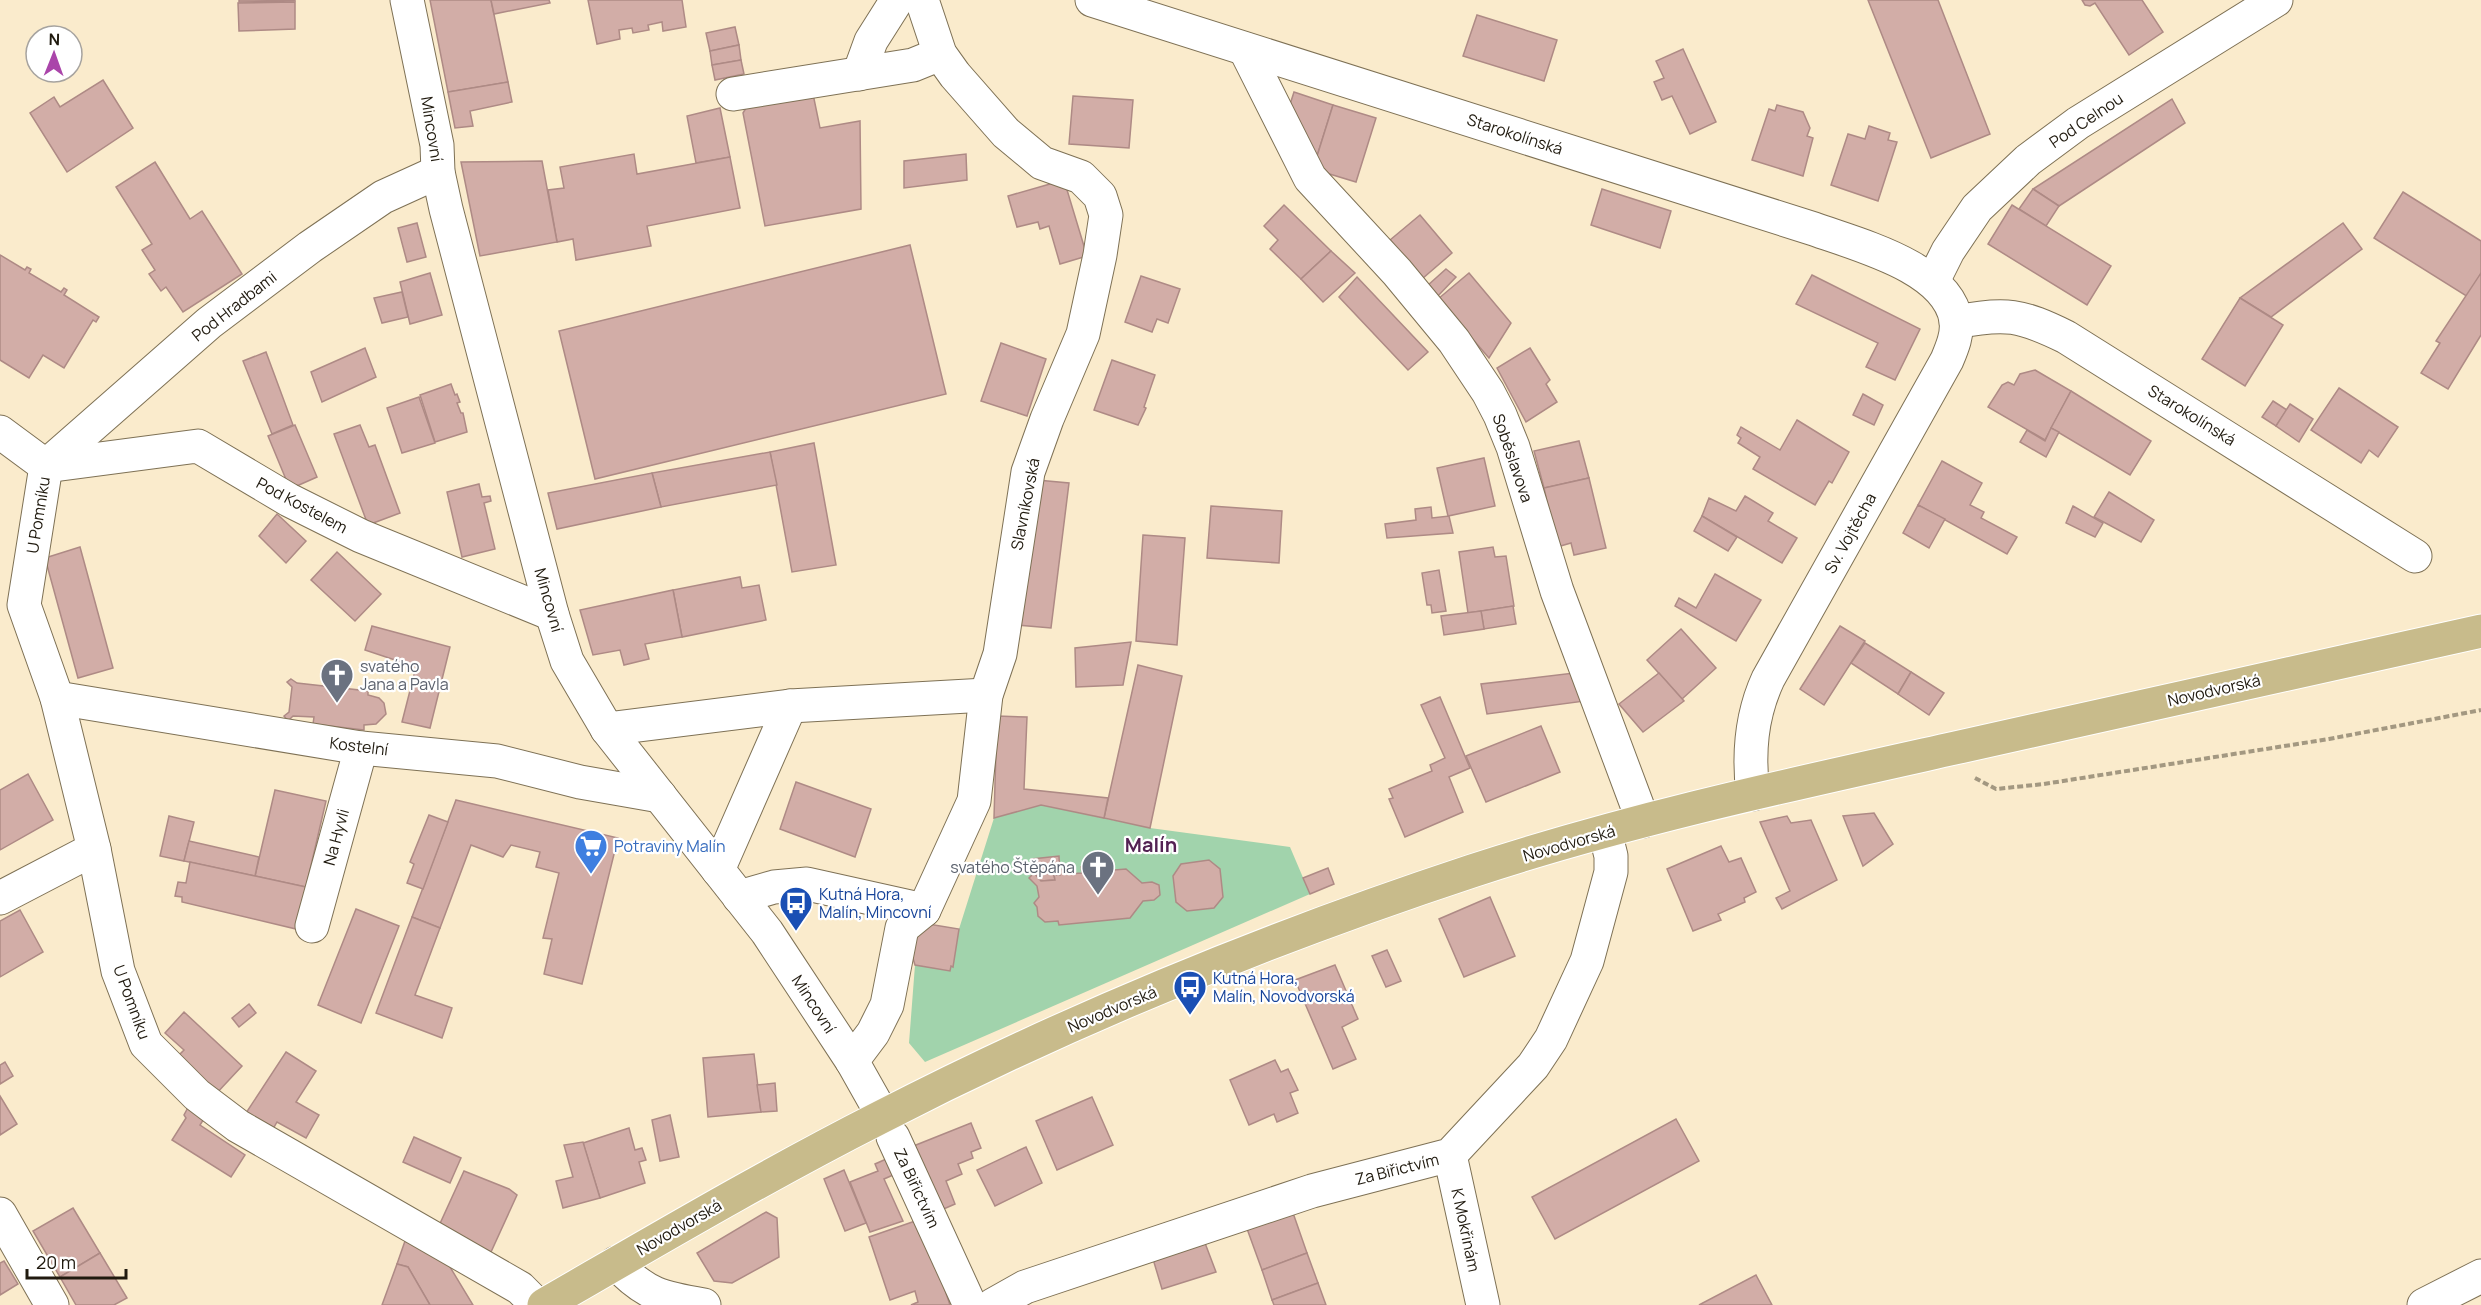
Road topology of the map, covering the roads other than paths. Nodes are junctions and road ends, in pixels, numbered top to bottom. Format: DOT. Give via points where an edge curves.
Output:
graph roads {
  1 [pos="407,0"];
  2 [pos="897,0"];
  3 [pos="922,0"];
  4 [pos="2276,0"];
  5 [pos="1111,3"];
  6 [pos="1245,49"];
  7 [pos="940,54"];
  8 [pos="859,74"];
  9 [pos="733,93"];
  10 [pos="438,172"];
  11 [pos="1933,281"];
  12 [pos="1956,322"];
  13 [pos="0,432"];
  14 [pos="46,466"];
  15 [pos="2415,556"];
  16 [pos="12,607"];
  17 [pos="552,614"];
  18 [pos="2481,631"];
  19 [pos="986,695"];
  20 [pos="57,698"];
  21 [pos="790,706"];
  22 [pos="607,729"];
  23 [pos="361,748"];
  24 [pos="1754,794"];
  25 [pos="660,796"];
  26 [pos="1643,821"];
  27 [pos="1605,832"];
  28 [pos="94,849"];
  29 [pos="718,870"];
  30 [pos="739,897"];
  31 [pos="0,898"];
  32 [pos="924,910"];
  33 [pos="312,926"];
  34 [pos="852,1061"];
  35 [pos="888,1126"];
  36 [pos="1450,1155"];
  37 [pos="0,1214"];
  38 [pos="616,1263"];
  39 [pos="2481,1276"];
  40 [pos="52,1305"];
  41 [pos="537,1305"];
  42 [pos="544,1305"];
  43 [pos="704,1305"];
  44 [pos="970,1305"];
  45 [pos="993,1305"];
  46 [pos="1483,1305"];
  47 [pos="2424,1305"];
  1 -- 10 [label="street, Mincovní" via="437,145"];
  2 -- 8 [label="street" via="871,40"];
  3 -- 7 [label="street, Slavníkovská"];
  4 -- 11 [label="street, Pod Celnou" via="2078,123 2028,160 1977,208"];
  5 -- 6 [label="street, Starokolínská"];
  6 -- 11 [label="street, Starokolínská" via="1814,229 1891,259"];
  6 -- 26 [label="street, Soběslavova" via="1310,178 1454,341 1500,415 1557,591"];
  7 -- 8 [label="street" via="913,65"];
  7 -- 19 [label="street, Slavníkovská" via="1006,133 1042,163 1081,177 1100,196 1106,215 1083,334 1028,472 1000,654"];
  8 -- 9 [label="street"];
  10 -- 14 [label="street, Pod Hradbami" via="384,196 310,247 209,324"];
  10 -- 17 [label="street, Mincovní"];
  11 -- 12 [label="street" via="1952,304"];
  12 -- 15 [label="street, Starokolínská" via="1999,315 2019,317 2066,337"];
  12 -- 24 [label="street, Sv. Vojtěcha" via="1947,360 1759,697 1751,735"];
  13 -- 14 [label="street"];
  14 -- 16 [label="street, U Pomníku"];
  14 -- 17 [label="street, Pod Kostelem" via="198,446 289,500 361,536"];
  16 -- 20 [label="street, U Pomníku"];
  17 -- 22 [label="street, Mincovní" via="567,661"];
  18 -- 24 [label="main road, Novodvorská"];
  19 -- 21 [label="street"];
  19 -- 32 [label="street, Slavníkovská" via="974,801"];
  20 -- 23 [label="street, Kostelní"];
  20 -- 28 [label="street, U Pomníku"];
  21 -- 22 [label="street"];
  21 -- 29 [label="street"];
  22 -- 25 [label="street, Mincovní"];
  23 -- 25 [label="street, Kostelní" via="497,761 580,782"];
  23 -- 33 [label="street, Na Hyvli"];
  24 -- 26 [label="main road, Novodvorská"];
  25 -- 29 [label="street, Mincovní"];
  26 -- 27 [label="main road, Novodvorská"];
  27 -- 35 [label="main road, Novodvorská" via="1472,872 1243,954 1075,1025"];
  27 -- 36 [label="street, Za Biřictvím" via="1611,872 1577,986 1533,1066"];
  28 -- 31 [label="street"];
  28 -- 41 [label="street, U Pomníku" via="118,971 146,1044 197,1095 238,1126 520,1288"];
  29 -- 30 [label="street, Mincovní"];
  30 -- 32 [label="street" via="774,887 807,884"];
  30 -- 34 [label="street, Mincovní" via="767,932"];
  32 -- 34 [label="street, Slavníkovská" via="902,928 887,1005"];
  34 -- 35 [label="street, Mincovní"];
  35 -- 38 [label="main road, Novodvorská" via="784,1168"];
  35 -- 44 [label="street, Za Biřictvím"];
  36 -- 45 [label="street, Za Biřictvím" via="1301,1194 1025,1287"];
  36 -- 46 [label="street, K Mokřinám"];
  37 -- 40 [label="street"];
  38 -- 42 [label="main road, Novodvorská"];
  38 -- 43 [label="street" via="651,1293"];
  39 -- 47 [label="street"];
}
